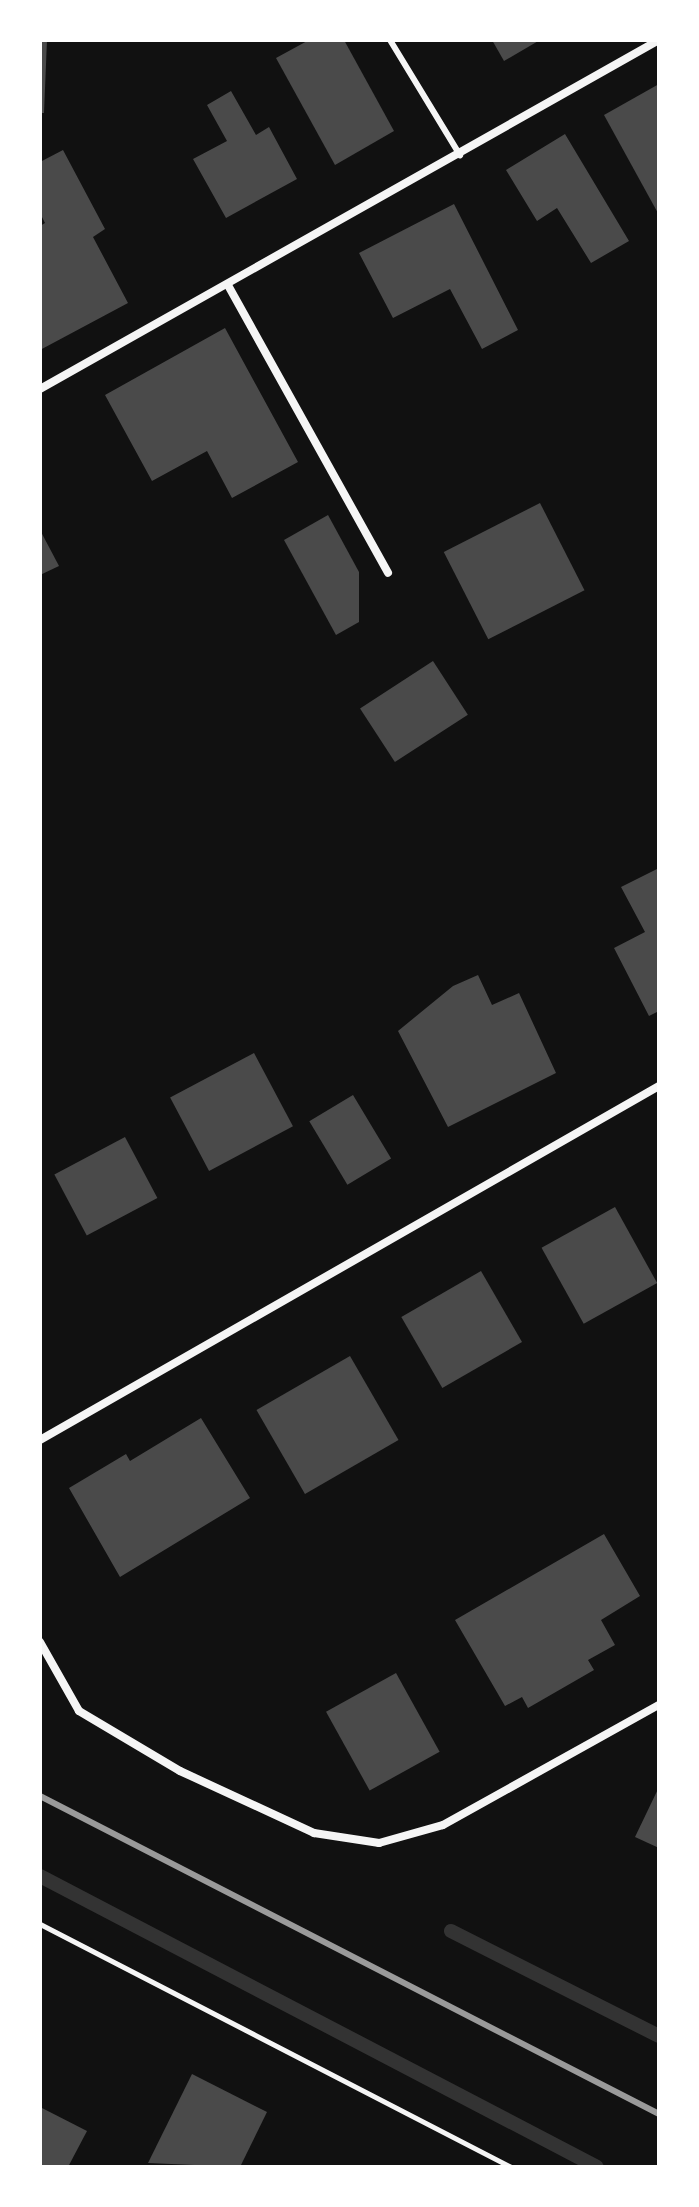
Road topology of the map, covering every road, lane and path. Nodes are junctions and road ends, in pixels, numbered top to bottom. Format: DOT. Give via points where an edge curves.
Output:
graph roads {
  1 [pos="390,40"];
  2 [pos="659,40"];
  3 [pos="460,155"];
  4 [pos="229,287"];
  5 [pos="40,389"];
  6 [pos="388,573"];
  7 [pos="659,1086"];
  8 [pos="40,1440"];
  9 [pos="40,1642"];
  10 [pos="659,1705"];
  11 [pos="40,1924"];
  12 [pos="511,2167"];
  1 -- 3 [label="lane"];
  2 -- 3 [label="street"];
  3 -- 4 [label="street"];
  4 -- 5 [label="street"];
  4 -- 6 [label="street"];
  7 -- 8 [label="street"];
  9 -- 10 [label="street" via="79,1711 167,1764 314,1833 379,1843 443,1825"];
  11 -- 12 [label="path"];
}
